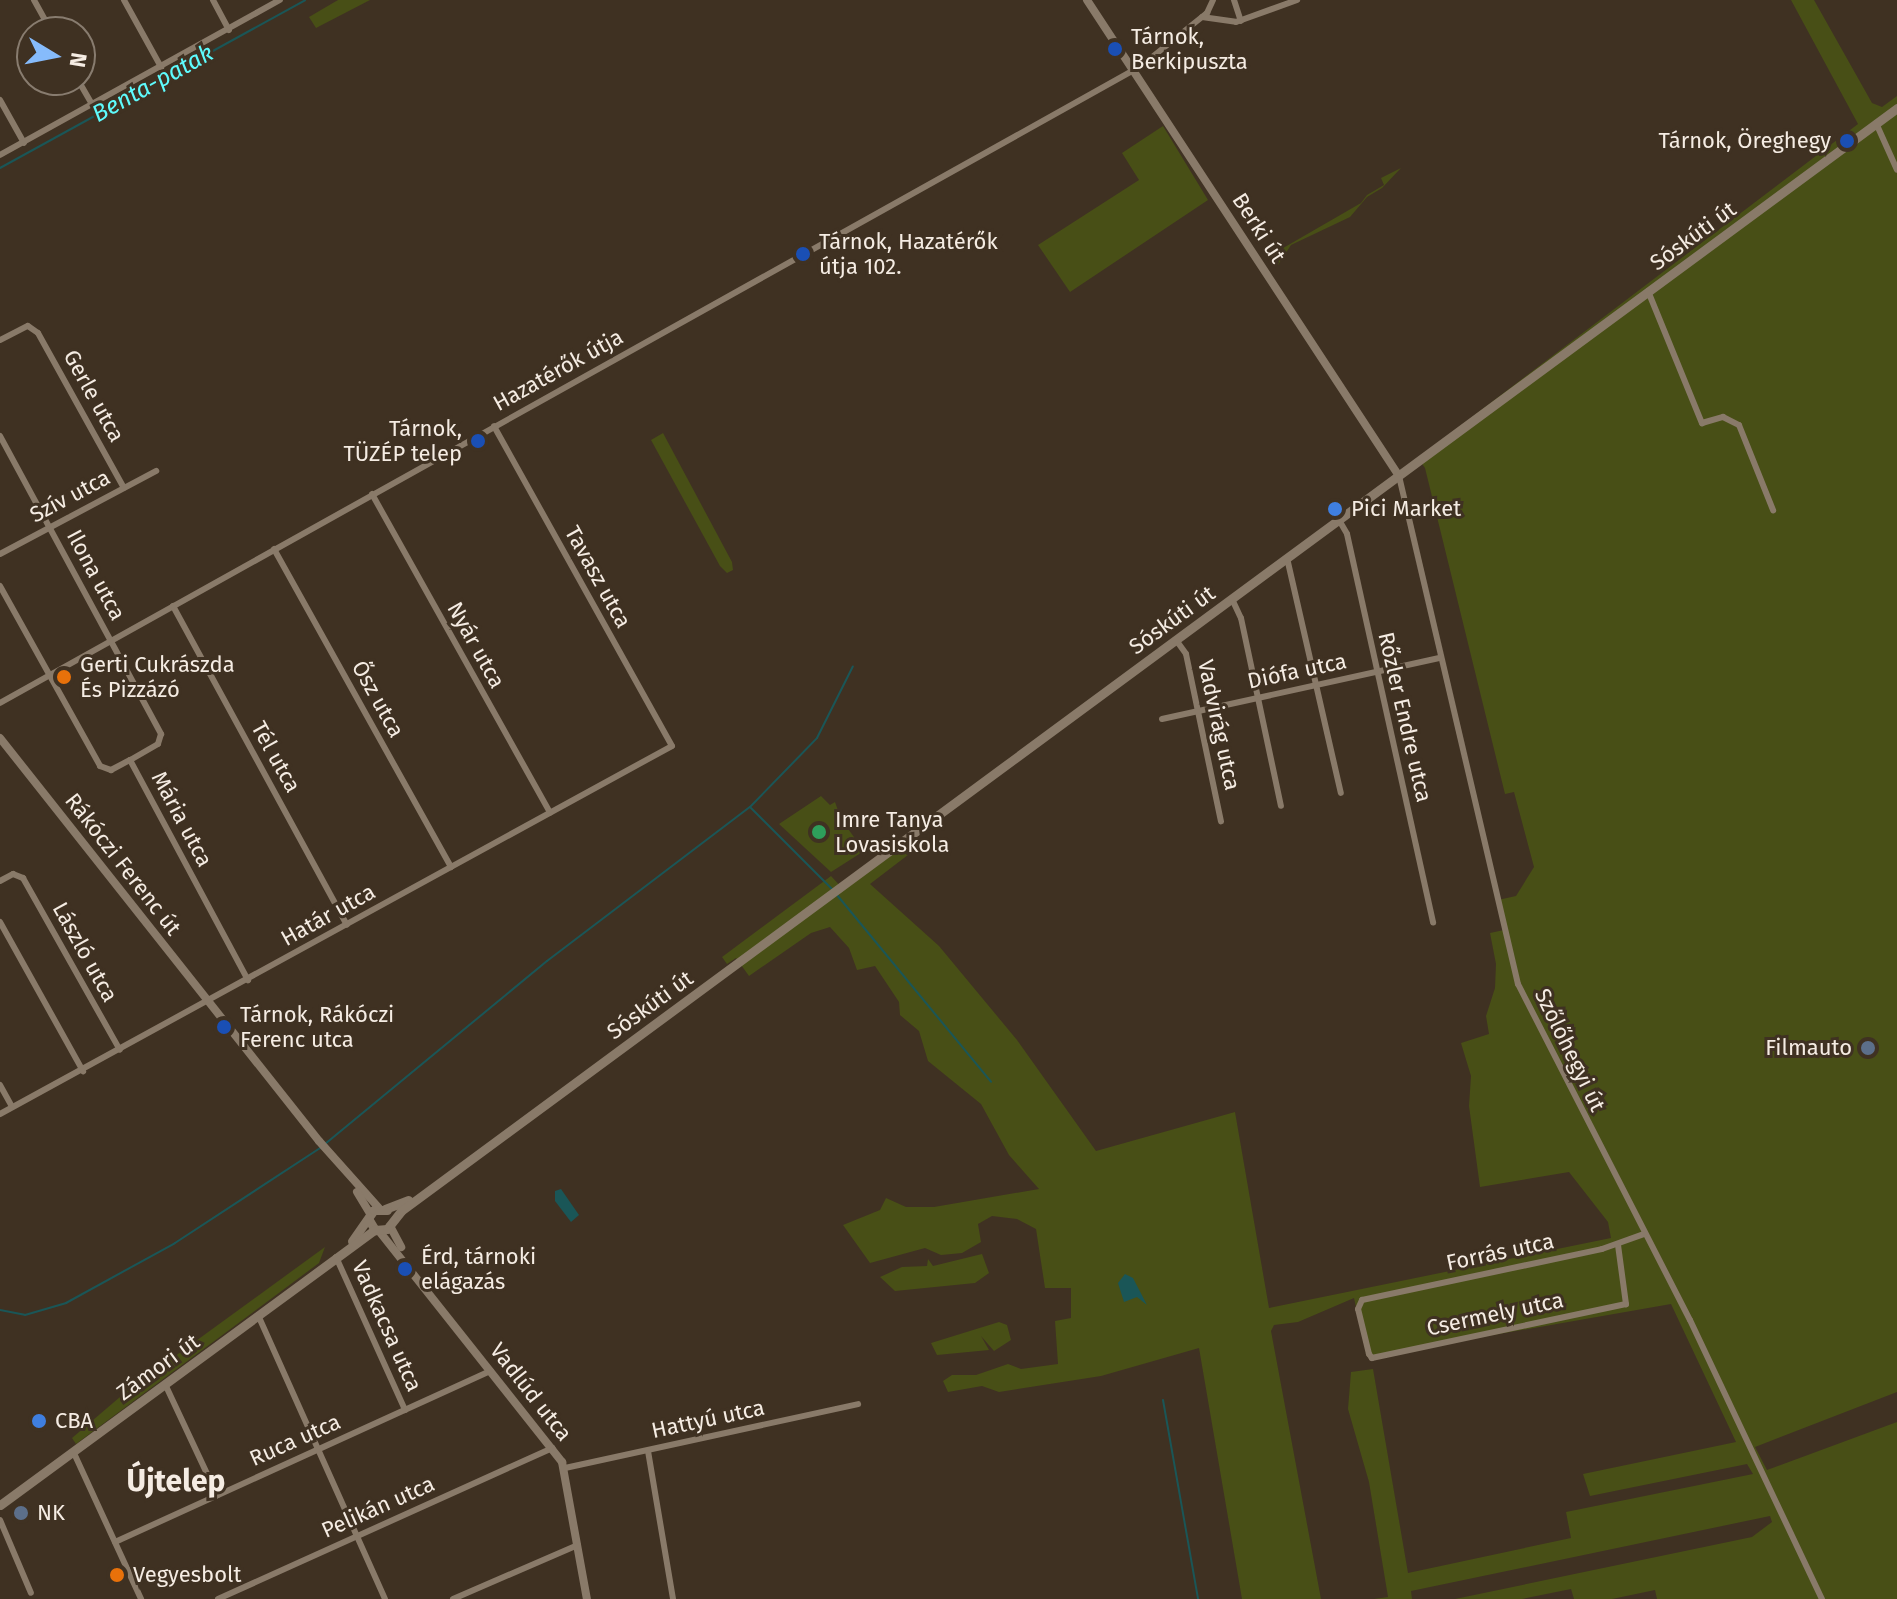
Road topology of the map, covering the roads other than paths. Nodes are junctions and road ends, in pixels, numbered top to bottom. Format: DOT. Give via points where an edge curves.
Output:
graph roads {
  1 [pos="124,0"];
  2 [pos="213,0"];
  3 [pos="280,0"];
  4 [pos="1087,0"];
  5 [pos="1213,0"];
  6 [pos="1234,0"];
  7 [pos="1297,0"];
  8 [pos="1202,17"];
  9 [pos="1241,21"];
  10 [pos="229,30"];
  11 [pos="161,67"];
  12 [pos="1133,70"];
  13 [pos="87,96"];
  14 [pos="0,100"];
  15 [pos="92,104"];
  16 [pos="1897,108"];
  17 [pos="1876,123"];
  18 [pos="24,143"];
  19 [pos="0,155"];
  20 [pos="1897,170"];
  21 [pos="1648,291"];
  22 [pos="0,340"];
  23 [pos="494,426"];
  24 [pos="0,436"];
  25 [pos="156,471"];
  26 [pos="1399,476"];
  27 [pos="124,488"];
  28 [pos="372,494"];
  29 [pos="1773,510"];
  30 [pos="1339,520"];
  31 [pos="49,526"];
  32 [pos="274,549"];
  33 [pos="0,554"];
  34 [pos="1287,558"];
  35 [pos="0,586"];
  36 [pos="1232,599"];
  37 [pos="173,606"];
  38 [pos="111,640"];
  39 [pos="1176,640"];
  40 [pos="1440,658"];
  41 [pos="1377,672"];
  42 [pos="49,675"];
  43 [pos="1317,686"];
  44 [pos="1258,699"];
  45 [pos="0,703"];
  46 [pos="1198,712"];
  47 [pos="1162,719"];
  48 [pos="0,738"];
  49 [pos="672,746"];
  50 [pos="130,760"];
  51 [pos="1341,793"];
  52 [pos="1281,806"];
  53 [pos="550,813"];
  54 [pos="1221,821"];
  55 [pos="451,867"];
  56 [pos="0,881"];
  57 [pos="0,922"];
  58 [pos="1433,923"];
  59 [pos="347,925"];
  60 [pos="248,980"];
  61 [pos="209,1001"];
  62 [pos="120,1050"];
  63 [pos="83,1071"];
  64 [pos="0,1085"];
  65 [pos="12,1107"];
  66 [pos="0,1114"];
  67 [pos="468,1162"];
  68 [pos="341,1168"];
  69 [pos="382,1208"];
  70 [pos="369,1217"];
  71 [pos="391,1224"];
  72 [pos="377,1231"];
  73 [pos="1644,1234"];
  74 [pos="1618,1245"];
  75 [pos="336,1257"];
  76 [pos="416,1272"];
  77 [pos="1362,1300"];
  78 [pos="258,1315"];
  79 [pos="491,1371"];
  80 [pos="165,1384"];
  81 [pos="858,1404"];
  82 [pos="405,1410"];
  83 [pos="552,1448"];
  84 [pos="319,1449"];
  85 [pos="73,1451"];
  86 [pos="648,1451"];
  87 [pos="565,1468"];
  88 [pos="217,1495"];
  89 [pos="0,1505"];
  90 [pos="0,1520"];
  91 [pos="358,1536"];
  92 [pos="115,1542"];
  93 [pos="578,1545"];
  94 [pos="31,1593"];
  95 [pos="141,1599"];
  96 [pos="218,1599"];
  97 [pos="385,1599"];
  98 [pos="453,1599"];
  99 [pos="587,1599"];
  100 [pos="673,1599"];
  101 [pos="1822,1599"];
  1 -- 11 [label="street"];
  2 -- 10 [label="street"];
  3 -- 10 [label="street"];
  4 -- 12 [label="street, Berki út"];
  5 -- 8 [label="street, Hazatérők útja"];
  6 -- 9 [label="street"];
  7 -- 9 [label="street"];
  8 -- 9 [label="street"];
  8 -- 12 [label="street, Hazatérők útja"];
  10 -- 11 [label="street"];
  11 -- 15 [label="street"];
  12 -- 23 [label="street, Hazatérők útja"];
  12 -- 26 [label="street, Berki út"];
  13 -- 15 [label="street"];
  14 -- 18 [label="street"];
  15 -- 18 [label="street"];
  16 -- 17 [label="main road, Sóskúti út"];
  17 -- 20 [label="street"];
  17 -- 21 [label="main road, Sóskúti út"];
  18 -- 19 [label="street"];
  21 -- 26 [label="main road, Sóskúti út"];
  21 -- 29 [label="street" via="1702,423 1723,417 1739,425"];
  22 -- 27 [label="street, Gerle utca" via="28,326 38,333"];
  23 -- 28 [label="street, Hazatérők útja"];
  23 -- 49 [label="street, Tavasz utca"];
  24 -- 31 [label="street, Ilona utca"];
  25 -- 27 [label="street, Szív utca"];
  26 -- 30 [label="main road, Sóskúti út"];
  26 -- 40 [label="street, Szőlőhegyi út"];
  27 -- 31 [label="street, Szív utca"];
  28 -- 32 [label="street, Hazatérők útja"];
  28 -- 53 [label="street, Nyár utca"];
  30 -- 34 [label="main road, Sóskúti út"];
  30 -- 41 [label="street, Rőzler Endre utca" via="1347,534"];
  31 -- 33 [label="street, Szív utca"];
  31 -- 38 [label="street, Ilona utca"];
  32 -- 37 [label="street, Hazatérők útja"];
  32 -- 55 [label="street, Ősz utca"];
  34 -- 36 [label="main road, Sóskúti út"];
  34 -- 43 [label="street"];
  35 -- 42 [label="street, Mária utca"];
  36 -- 39 [label="main road, Sóskúti út"];
  36 -- 44 [label="street"];
  37 -- 38 [label="street, Hazatérők útja"];
  37 -- 59 [label="street, Tél utca"];
  38 -- 42 [label="street, Hazatérők útja"];
  38 -- 50 [label="street, Ilona utca" via="162,737"];
  39 -- 46 [label="street, Vadvirág utca" via="1186,654"];
  39 -- 67 [label="main road, Sóskúti út"];
  40 -- 41 [label="street, Diófa utca"];
  40 -- 73 [label="street, Szőlőhegyi út" via="1513,971 1545,1046"];
  41 -- 43 [label="street, Diófa utca"];
  41 -- 58 [label="street, Rőzler Endre utca"];
  42 -- 45 [label="street, Hazatérők útja"];
  42 -- 50 [label="street, Mária utca" via="100,766 111,770"];
  43 -- 44 [label="street, Diófa utca"];
  43 -- 51 [label="street"];
  44 -- 46 [label="street, Diófa utca"];
  44 -- 52 [label="street"];
  46 -- 47 [label="street, Diófa utca"];
  46 -- 54 [label="street, Vadvirág utca"];
  48 -- 61 [label="street, Rákóczi Ferenc út"];
  49 -- 53 [label="street, Határ utca"];
  50 -- 60 [label="street, Mária utca"];
  53 -- 55 [label="street, Határ utca"];
  55 -- 59 [label="street, Határ utca"];
  56 -- 62 [label="street, László utca" via="18,874"];
  57 -- 63 [label="street"];
  59 -- 60 [label="street, Határ utca"];
  60 -- 61 [label="street, Határ utca"];
  61 -- 62 [label="street, Határ utca"];
  61 -- 68 [label="street, Rákóczi Ferenc út"];
  62 -- 63 [label="street, Határ utca"];
  63 -- 65 [label="street, Határ utca"];
  64 -- 65 [label="street"];
  65 -- 66 [label="street, Határ utca"];
  67 -- 69 [label="main road, Sóskúti út"];
  67 -- 71 [label="main road, Sóskúti út"];
  68 -- 69 [label="street"];
  68 -- 70 [label="street"];
  69 -- 70 [label="main road, Sóskúti út"];
  69 -- 71 [label="main road"];
  70 -- 72 [label="main road"];
  70 -- 75 [label="main road, Zámori út"];
  71 -- 72 [label="main road, Sóskúti út"];
  71 -- 76 [label="street, Vadlúd utca"];
  72 -- 75 [label="main road, Zámori út"];
  72 -- 76 [label="street, Vadlúd utca"];
  73 -- 74 [label="street, Forrás utca"];
  73 -- 101 [label="street, Szőlőhegyi út"];
  74 -- 77 [label="street, Forrás utca"];
  74 -- 77 [label="street, Csermely utca" via="1628,1301 1622,1306 1372,1358 1358,1309"];
  75 -- 78 [label="main road, Zámori út"];
  75 -- 82 [label="street, Vadkacsa utca"];
  76 -- 79 [label="street, Vadlúd utca"];
  78 -- 80 [label="main road, Zámori út"];
  78 -- 84 [label="street"];
  79 -- 82 [label="street, Ruca utca"];
  79 -- 83 [label="street, Vadlúd utca"];
  80 -- 85 [label="main road, Zámori út"];
  80 -- 88 [label="street"];
  81 -- 86 [label="street, Hattyú utca"];
  82 -- 84 [label="street, Ruca utca"];
  83 -- 87 [label="street, Vadlúd utca"];
  83 -- 91 [label="street, Pelikán utca"];
  84 -- 88 [label="street, Ruca utca"];
  84 -- 91 [label="street"];
  85 -- 89 [label="main road, Zámori út"];
  85 -- 92 [label="street"];
  86 -- 87 [label="street, Hattyú utca"];
  86 -- 100 [label="street"];
  87 -- 93 [label="street, Vadlúd utca"];
  88 -- 92 [label="street, Ruca utca"];
  90 -- 94 [label="street"];
  91 -- 96 [label="street, Pelikán utca"];
  91 -- 97 [label="street"];
  92 -- 95 [label="street"];
  93 -- 98 [label="street"];
  93 -- 99 [label="street, Vadlúd utca"];
}
